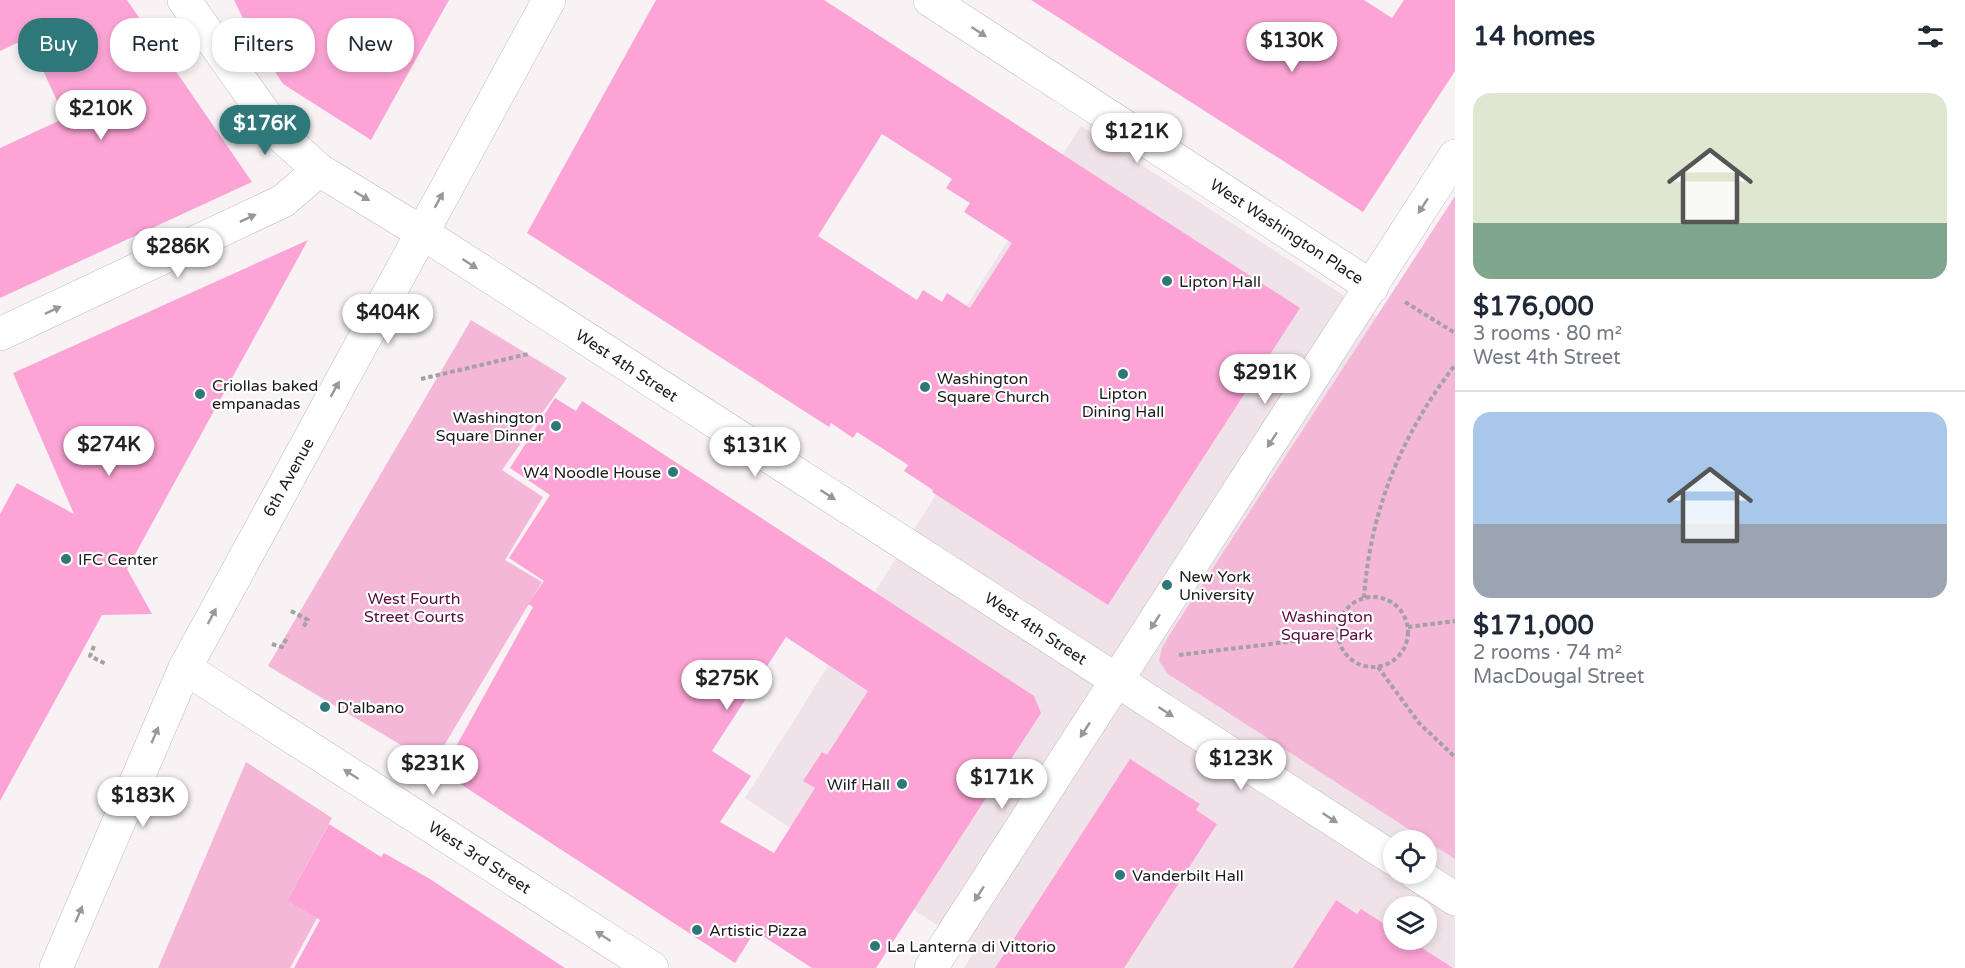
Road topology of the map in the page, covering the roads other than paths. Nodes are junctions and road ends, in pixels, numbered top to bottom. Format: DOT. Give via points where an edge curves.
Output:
graph roads {
  1 [pos="184,0"];
  2 [pos="549,0"];
  3 [pos="930,0"];
  4 [pos="1455,156"];
  5 [pos="319,170"];
  6 [pos="421,232"];
  7 [pos="1372,287"];
  8 [pos="0,334"];
  9 [pos="185,668"];
  10 [pos="1117,681"];
  11 [pos="1383,852"];
  12 [pos="1432,884"];
  13 [pos="1455,899"];
  14 [pos="56,968"];
  15 [pos="652,968"];
  16 [pos="931,968"];
  1 -- 5 [label="street, West 4th Street" via="278,133"];
  6 -- 2 [label="street, 6th Avenue, one-way"];
  3 -- 7 [label="street, West Washington Place, one-way"];
  4 -- 7 [label="street, one-way"];
  5 -- 6 [label="street, West 4th Street, one-way"];
  8 -- 5 [label="street, one-way" via="283,201"];
  9 -- 6 [label="street, 6th Avenue, one-way"];
  6 -- 10 [label="street, West 4th Street, one-way"];
  7 -- 10 [label="street, one-way"];
  14 -- 9 [label="street, 6th Avenue, one-way"];
  15 -- 9 [label="street, West 3rd Street, one-way"];
  10 -- 11 [label="street, West 4th Street, one-way"];
  10 -- 16 [label="street, one-way"];
  12 -- 13 [label="street"];
}
